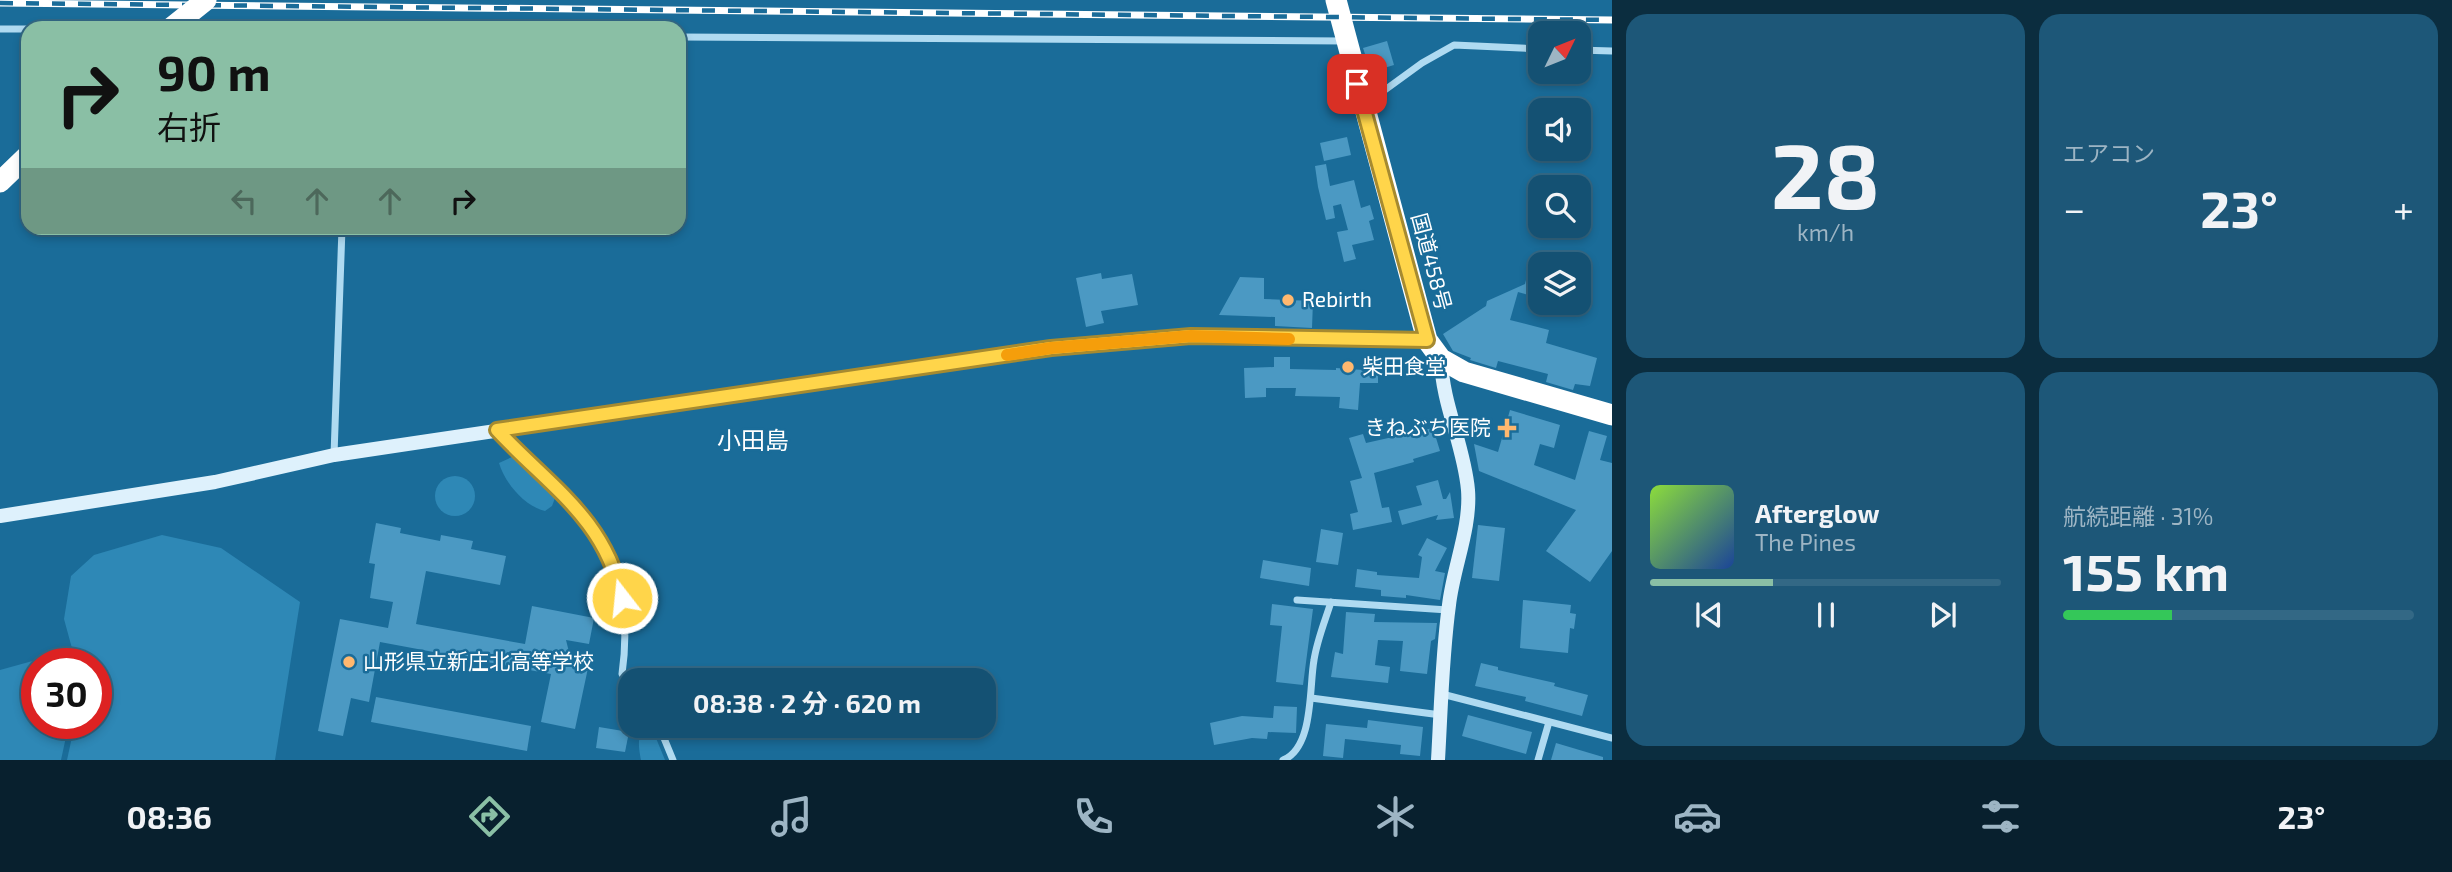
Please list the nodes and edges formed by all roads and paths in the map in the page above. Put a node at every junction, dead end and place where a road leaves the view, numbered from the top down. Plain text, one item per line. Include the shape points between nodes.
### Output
1 (206, 0) edge
2 (1336, 0) edge
3 (180, 21) edge
4 (0, 29) edge
5 (21, 29) edge
6 (686, 37) edge
7 (1346, 41) junction
8 (1528, 49) edge
9 (1591, 50) edge
10 (1612, 51) edge
11 (1363, 105) junction
12 (21, 162) edge
13 (0, 182) edge
14 (342, 235) edge
15 (1427, 340) junction
16 (1441, 359) junction
17 (1612, 415) edge
18 (497, 430) junction
19 (334, 456) junction
20 (0, 516) edge
21 (1297, 600) dead end
22 (1331, 602) junction
23 (1448, 610) junction
24 (623, 668) edge
25 (1442, 694) junction
26 (1311, 698) junction
27 (1441, 715) junction
28 (1549, 722) junction
29 (664, 738) edge
30 (1612, 738) edge
31 (673, 760) edge
32 (1283, 760) edge
33 (1438, 760) edge
34 (1538, 760) edge

1 - 3 highway, bridge
2 - 7 highway, 国道458号
4 - 5 street
6 - 7 street
7 - 11 highway, 国道458号
8 - 11 street via 1454,46
9 - 10 street
11 - 15 highway, 国道458号
12 - 13 highway
14 - 19 street
15 - 16 highway, 国道458号
15 - 18 street via 1191,336 1064,347
16 - 17 highway, 国道458号 via 1464,372
16 - 23 street via 1441,380 1468,492
18 - 19 street
18 - 24 street via 579,510 605,547 625,616
19 - 20 street via 215,482
21 - 22 street
22 - 23 street
22 - 26 street via 1314,660
23 - 25 street
25 - 27 street
25 - 28 street
26 - 27 street
26 - 32 street via 1306,728 1295,752
27 - 33 street
28 - 30 street
28 - 34 street
29 - 31 street

